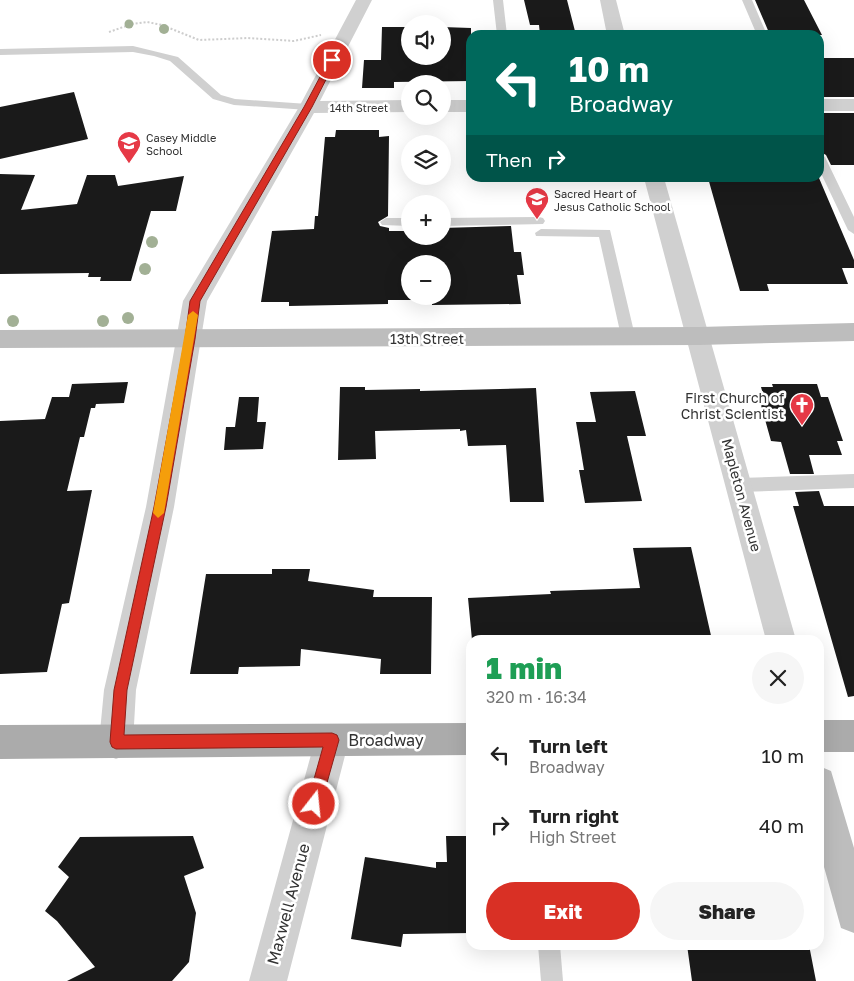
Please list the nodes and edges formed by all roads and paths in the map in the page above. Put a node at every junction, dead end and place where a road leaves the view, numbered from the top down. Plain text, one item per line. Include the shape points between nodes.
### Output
1 (364, 0) edge
2 (498, 0) edge
3 (608, 0) edge
4 (747, 0) edge
5 (348, 29) junction
6 (501, 30) edge
7 (615, 30) edge
8 (760, 30) edge
9 (101, 35) dead end
10 (0, 52) edge
11 (824, 105) edge
12 (854, 105) edge
13 (401, 106) edge
14 (451, 106) edge
15 (466, 106) edge
16 (308, 107) junction
17 (824, 167) edge
18 (655, 182) edge
19 (386, 222) dead end
20 (401, 222) edge
21 (451, 222) edge
22 (854, 230) edge
23 (854, 332) edge
24 (628, 336) junction
25 (699, 336) junction
26 (0, 339) edge
27 (190, 339) junction
28 (854, 481) edge
29 (739, 485) junction
30 (779, 635) edge
31 (824, 736) edge
32 (854, 736) edge
33 (466, 739) edge
34 (332, 740) junction
35 (0, 742) edge
36 (116, 742) junction
37 (824, 802) edge
38 (854, 915) edge
39 (549, 950) edge
40 (268, 981) edge
41 (552, 981) edge

1 - 5 street
2 - 6 lane
3 - 7 street
4 - 8 lane
5 - 9 path via 294,41 248,38 199,40 164,25 139,21
5 - 16 street
10 - 16 lane via 133,49 156,53 174,59 218,97 234,102
11 - 12 street
13 - 16 street, 14th Street
14 - 15 street
16 - 27 street via 195,301
17 - 22 lane
18 - 25 street, Mapleton Avenue
19 - 20 lane
21 - 24 lane via 605,233
23 - 25 street, 13th Street
24 - 25 street, 13th Street
24 - 27 street, 13th Street
25 - 29 street, Mapleton Avenue
26 - 27 street, 13th Street
27 - 36 street via 160,507 120,690
28 - 29 lane
29 - 30 street, Mapleton Avenue
31 - 32 main road
33 - 34 main road, Broadway
34 - 36 main road, Broadway
34 - 40 street, Maxwell Avenue
35 - 36 main road, Broadway
37 - 38 street
39 - 41 lane

